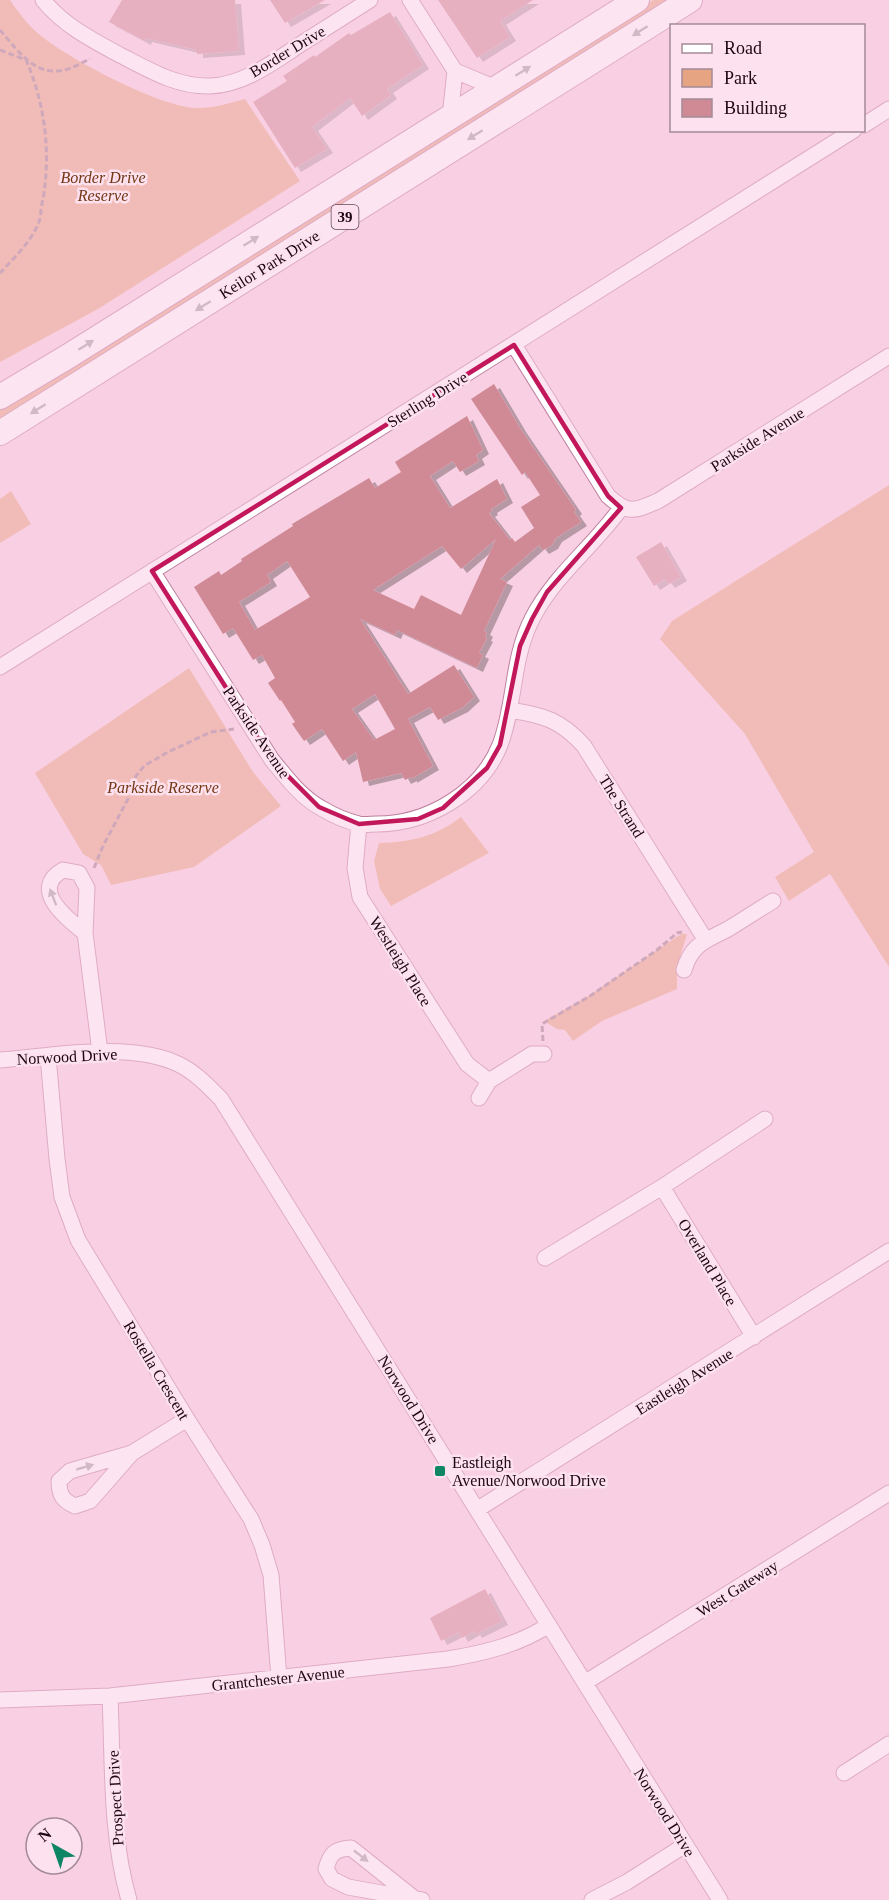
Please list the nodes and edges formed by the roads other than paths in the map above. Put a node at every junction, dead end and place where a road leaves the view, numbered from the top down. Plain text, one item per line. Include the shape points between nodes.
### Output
1 (43, 0) edge
2 (370, 0) edge
3 (411, 0) edge
4 (636, 0) edge
5 (690, 0) edge
6 (455, 71) junction
7 (496, 88) junction
8 (889, 109) edge
9 (450, 117) junction
10 (865, 124) edge
11 (851, 132) edge
12 (514, 345) junction
13 (889, 356) edge
14 (0, 396) edge
15 (0, 433) edge
16 (621, 508) junction
17 (152, 571) junction
18 (0, 667) edge
19 (509, 710) junction
20 (359, 824) junction
21 (773, 901) dead end
22 (85, 933) dead end
23 (705, 939) junction
24 (684, 970) dead end
25 (100, 1052) junction
26 (544, 1054) dead end
27 (48, 1056) junction
28 (0, 1060) edge
29 (489, 1081) junction
30 (479, 1098) dead end
31 (765, 1119) dead end
32 (662, 1187) junction
33 (889, 1251) edge
34 (544, 1258) dead end
35 (754, 1337) junction
36 (187, 1419) junction
37 (132, 1453) junction
38 (887, 1497) edge
39 (477, 1509) junction
40 (549, 1625) junction
41 (279, 1678) junction
42 (586, 1682) junction
43 (110, 1696) junction
44 (0, 1700) edge
45 (889, 1744) edge
46 (844, 1773) dead end
47 (685, 1845) junction
48 (129, 1900) edge
49 (418, 1900) edge
50 (592, 1900) edge
51 (720, 1900) edge

1 - 2 street, Border Drive via 80,34 159,76 211,86 262,69
3 - 6 street
7 -> 4 main road, Keilor Park Drive / 39
5 -> 15 main road, Keilor Park Drive / 39
6 - 7 street
6 - 9 street
7 - 9 main road, Keilor Park Drive / 39
8 - 10 street
14 -> 9 main road, Keilor Park Drive / 39
11 - 12 street, Sterling Drive
12 - 16 street via 608,496
12 - 17 street, Sterling Drive
13 - 16 street, Parkside Avenue via 658,501 633,511
16 - 19 street, Parkside Avenue via 604,532 547,592 532,619 520,646
17 - 18 street, Sterling Drive
17 - 20 street, Parkside Avenue via 272,760 319,807
19 - 20 street, Parkside Avenue via 500,745 487,768 468,789 418,819
19 - 23 street, The Strand via 545,717 569,730 584,746
20 - 29 street, Westleigh Place via 355,868 360,897 466,1064
21 - 23 street
22 - 25 street
23 - 24 street via 688,957
25 - 27 street, Norwood Drive
25 - 39 street, Norwood Drive via 142,1053 179,1064 221,1099
26 - 29 street via 532,1054
27 - 28 street, Norwood Drive
27 - 36 street, Rostella Crescent via 62,1197 78,1240
29 - 30 street
31 - 32 street
32 - 34 street
32 - 35 street, Overland Place
33 - 35 street, Eastleigh Avenue
35 - 39 street, Eastleigh Avenue
36 - 37 street
36 - 41 street, Rostella Crescent via 251,1520 262,1545 271,1575
37 -> 37 street via 90,1502 75,1506 65,1502 59,1492 59,1481 70,1472
38 - 42 street, West Gateway
39 - 40 street, Norwood Drive
40 - 41 street, Grantchester Avenue via 512,1644 480,1654
40 - 42 street, Norwood Drive
41 - 43 street, Grantchester Avenue
42 - 47 street, Norwood Drive
43 - 44 street, Grantchester Avenue
43 - 48 street, Prospect Drive via 115,1824
45 - 46 street
47 - 50 street
47 - 51 street, Norwood Drive
49 -> 49 street via 348,1887 332,1879 326,1869 329,1855 351,1848

